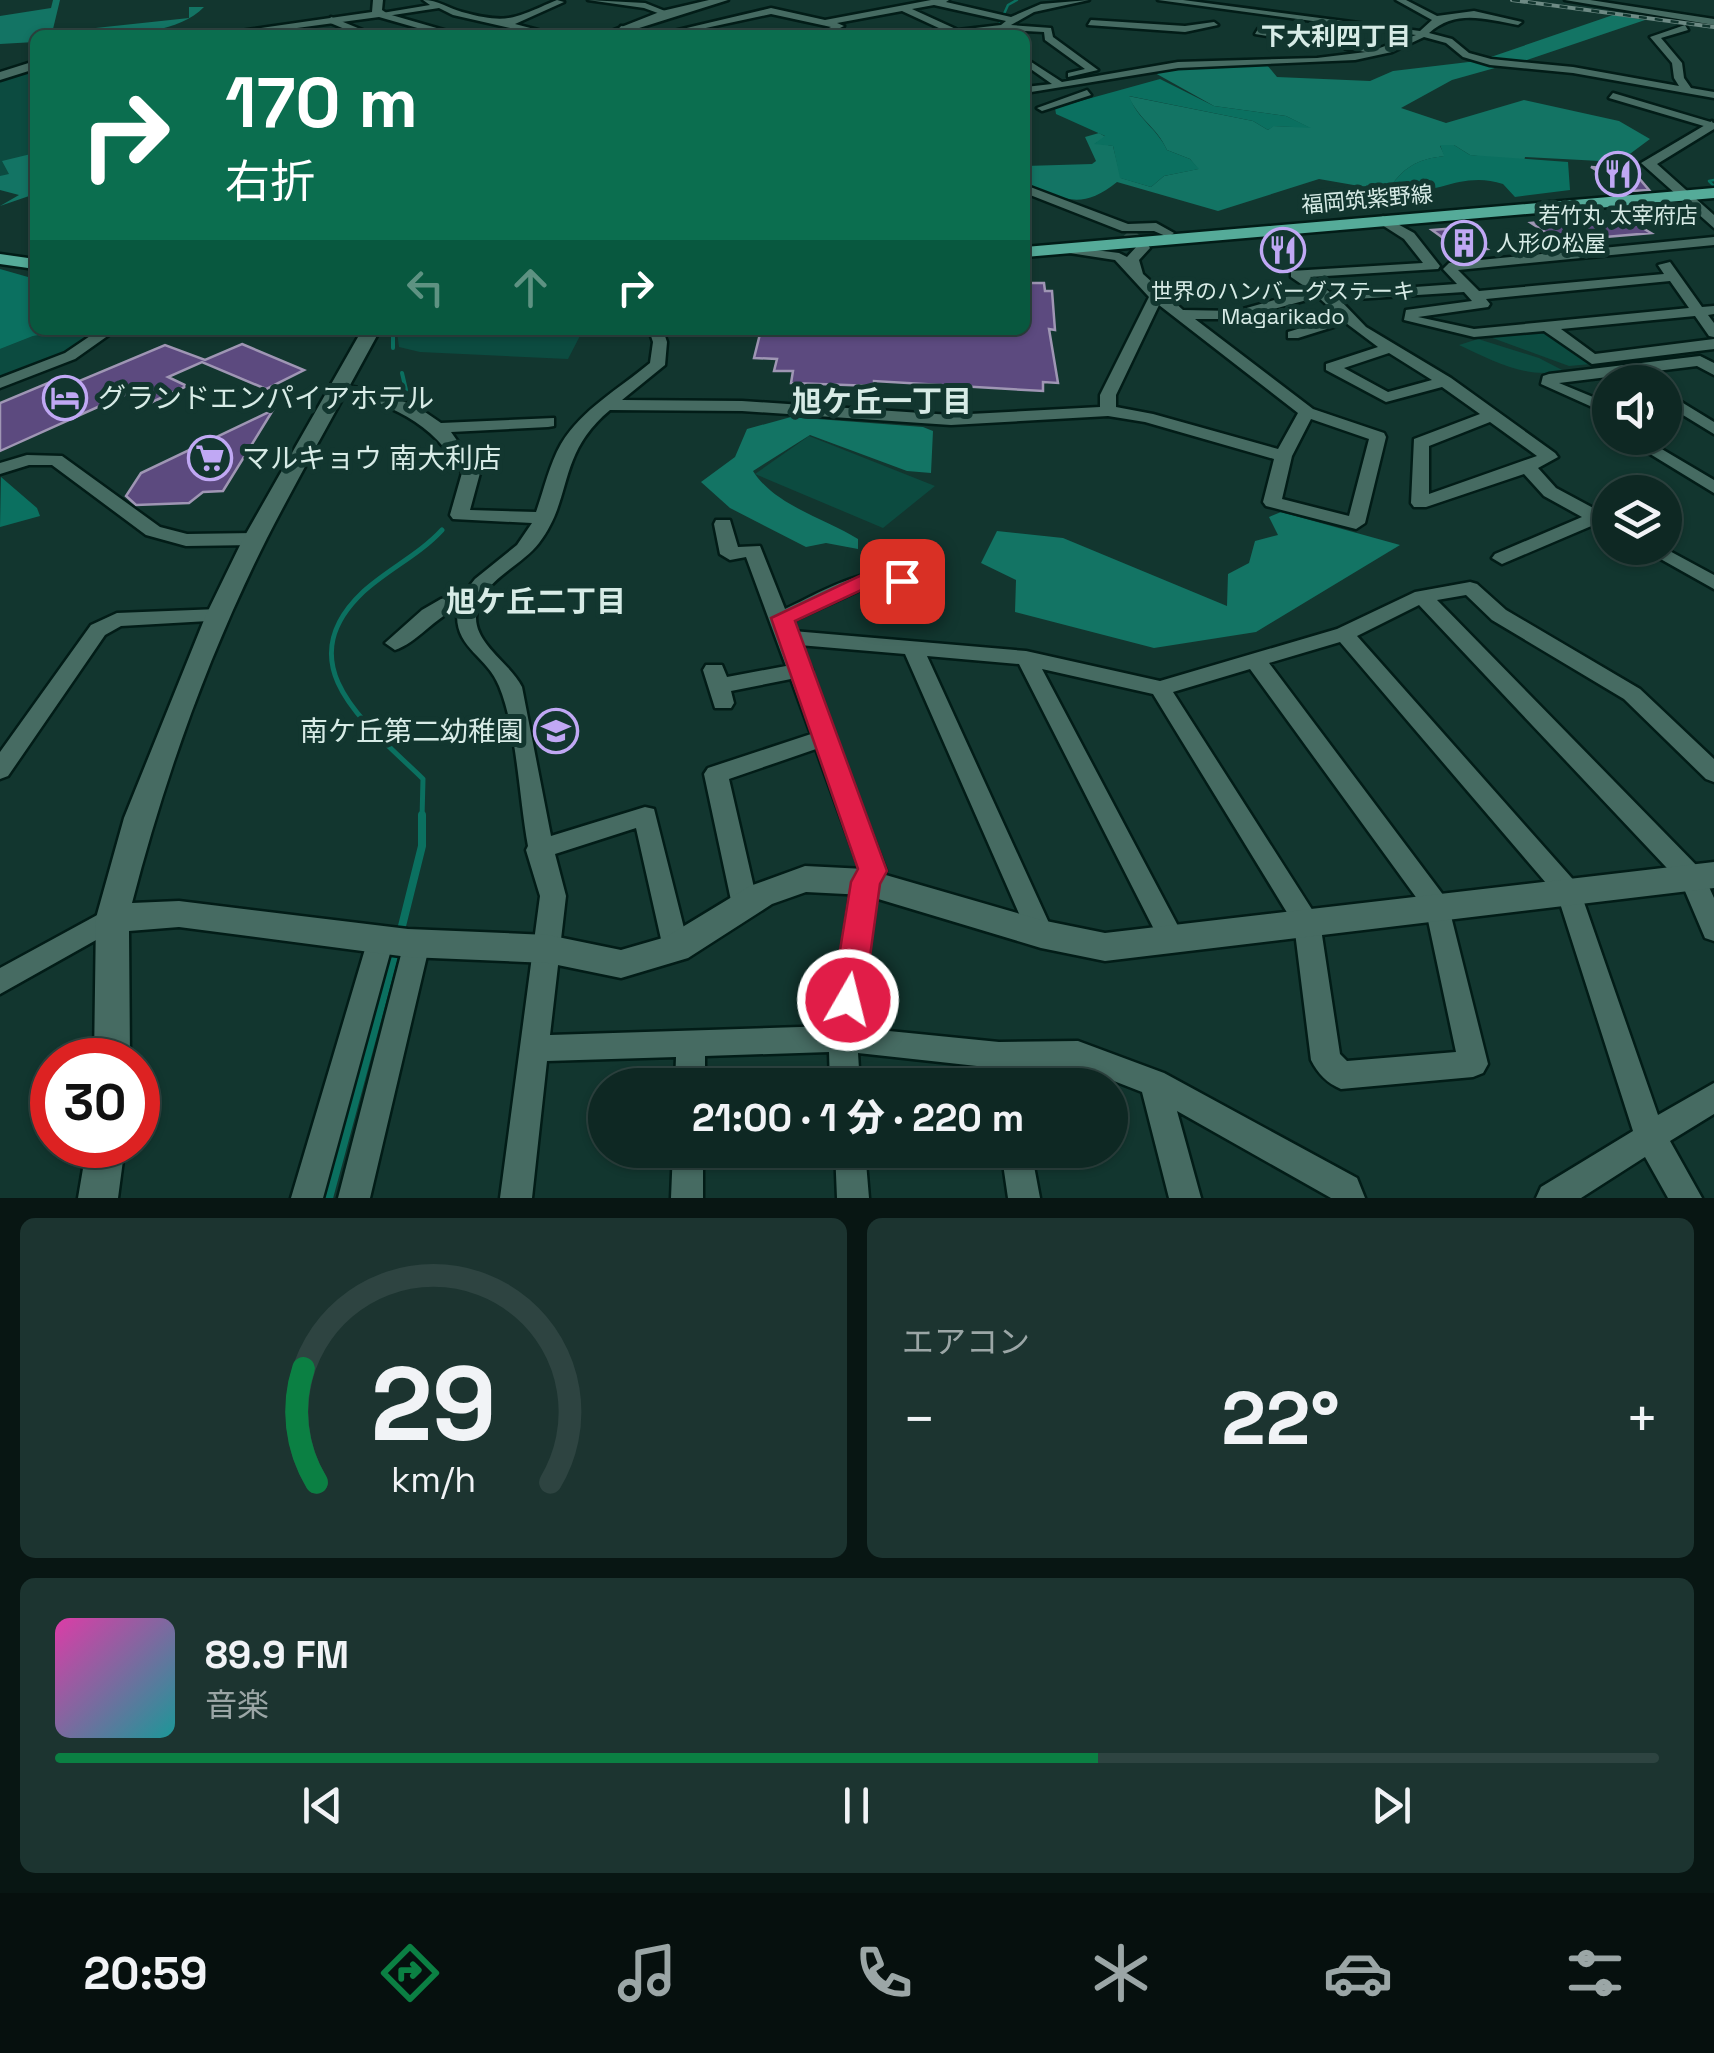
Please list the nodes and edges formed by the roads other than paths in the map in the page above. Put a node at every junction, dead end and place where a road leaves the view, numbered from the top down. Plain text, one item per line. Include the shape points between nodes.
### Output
1 (378, 0) edge
2 (539, 0) edge
3 (574, 0) edge
4 (592, 0) edge
5 (945, 0) edge
6 (1085, 0) edge
7 (1162, 0) edge
8 (1400, 0) edge
9 (1570, 0) edge
10 (720, 1) edge
11 (560, 2) junction
12 (933, 2) edge
13 (432, 3) edge
14 (648, 3) edge
15 (1190, 3) junction
16 (799, 4) dead end
17 (905, 4) edge
18 (771, 11) junction
19 (748, 12) junction
20 (666, 13) junction
21 (380, 14) junction
22 (1166, 15) junction
23 (1440, 18) junction
24 (331, 20) junction
25 (1200, 21) dead end
26 (828, 22) junction
27 (1352, 22) junction
28 (1518, 22) dead end
29 (1714, 22) edge
30 (508, 23) junction
31 (1092, 23) dead end
32 (1143, 24) junction
33 (1005, 26) edge
34 (1214, 26) dead end
35 (526, 28) junction
36 (621, 28) junction
37 (1686, 28) dead end
38 (256, 30) edge
39 (355, 30) edge
40 (437, 30) edge
41 (517, 30) edge
42 (534, 30) edge
43 (617, 30) edge
44 (630, 30) edge
45 (680, 30) edge
46 (830, 30) edge
47 (951, 30) edge
48 (972, 30) edge
49 (1498, 31) dead end
50 (1258, 32) dead end
51 (1297, 33) junction
52 (1428, 34) junction
53 (1380, 52) junction
54 (1332, 60) junction
55 (1030, 64) edge
56 (30, 67) edge
57 (1030, 73) edge
58 (1139, 73) junction
59 (1045, 74) junction
60 (0, 76) edge
61 (1062, 86) junction
62 (1030, 89) edge
63 (1688, 91) junction
64 (1714, 95) edge
65 (1614, 96) dead end
66 (1042, 108) dead end
67 (1713, 125) edge
68 (1714, 190) edge
69 (1676, 191) junction
70 (1030, 192) edge
71 (1384, 220) junction
72 (1714, 224) edge
73 (1168, 233) junction
74 (1124, 240) junction
75 (1714, 241) edge
76 (1030, 248) edge
77 (1143, 248) dead end
78 (1652, 248) junction
79 (1030, 249) edge
80 (0, 251) edge
81 (30, 255) edge
82 (0, 259) edge
83 (30, 265) edge
84 (1673, 277) junction
85 (1137, 278) junction
86 (1471, 292) junction
87 (1324, 294) junction
88 (1156, 296) junction
89 (1696, 309) junction
90 (1714, 310) edge
91 (1182, 314) junction
92 (1347, 318) junction
93 (1546, 324) junction
94 (1714, 333) edge
95 (102, 335) edge
96 (368, 335) edge
97 (658, 335) edge
98 (1293, 336) dead end
99 (1714, 344) edge
100 (1390, 348) junction
101 (1665, 365) edge
102 (1714, 370) edge
103 (1592, 374) edge
104 (1444, 381) junction
105 (0, 384) edge
106 (338, 386) junction
107 (1592, 402) edge
108 (607, 405) junction
109 (1682, 409) edge
110 (1108, 411) junction
111 (1307, 412) junction
112 (1493, 415) junction
113 (548, 422) dead end
114 (437, 428) junction
115 (1714, 429) edge
116 (1661, 455) edge
117 (1283, 456) junction
118 (1527, 467) junction
119 (0, 469) edge
120 (1712, 485) edge
121 (1592, 515) edge
122 (541, 518) junction
123 (722, 524) dead end
124 (1592, 525) edge
125 (255, 540) junction
126 (1502, 558) dead end
127 (1682, 565) edge
128 (902, 581) dead end
129 (1714, 582) edge
130 (1422, 596) junction
131 (471, 598) junction
132 (219, 615) junction
133 (786, 628) junction
134 (1344, 634) junction
135 (394, 644) dead end
136 (912, 648) junction
137 (1026, 658) junction
138 (1255, 660) junction
139 (801, 670) junction
140 (718, 686) dead end
141 (1160, 688) junction
142 (826, 738) junction
143 (0, 770) edge
144 (1714, 774) edge
145 (538, 850) junction
146 (1703, 877) edge
147 (866, 882) junction
148 (1569, 892) junction
149 (745, 905) junction
150 (1438, 908) junction
151 (112, 918) junction
152 (1307, 922) junction
153 (1714, 930) edge
154 (1041, 934) junction
155 (382, 940) junction
156 (1174, 941) junction
157 (417, 944) junction
158 (676, 948) junction
159 (548, 950) junction
160 (0, 982) edge
161 (112, 1038) edge
162 (842, 1039) junction
163 (691, 1045) junction
164 (535, 1048) junction
165 (999, 1055) junction
166 (690, 1068) edge
167 (845, 1068) edge
168 (1001, 1068) edge
169 (1154, 1083) junction
170 (1714, 1097) edge
171 (1649, 1134) junction
172 (103, 1168) edge
173 (688, 1168) edge
174 (851, 1168) edge
175 (1019, 1168) edge
176 (98, 1198) edge
177 (308, 1198) edge
178 (354, 1198) edge
179 (516, 1198) edge
180 (687, 1198) edge
181 (853, 1198) edge
182 (1024, 1198) edge
183 (1185, 1198) edge
184 (1349, 1198) edge
185 (1552, 1198) edge
186 (1686, 1198) edge

1 - 21 street
2 - 11 street
3 - 11 street
4 - 14 street
5 - 12 street
6 - 33 street via 1031,9
7 - 15 street
8 - 23 street
9 - 29 street
10 - 19 street
10 - 20 street
11 - 30 street
12 - 17 street
12 - 33 street
13 - 21 street
13 - 30 street
14 - 20 street
15 - 22 street
15 - 27 street
16 - 18 street
17 - 26 street
17 - 47 street
18 - 19 street
18 - 26 street
19 - 45 street
20 - 36 street
21 - 24 street
21 - 40 street
22 - 25 street
22 - 32 street
23 - 28 street via 1474,14
23 - 49 street
23 - 52 street
24 - 38 street
24 - 39 street
26 - 46 street via 840,26
27 - 51 street via 1334,35
27 - 52 street
30 - 35 street
31 - 32 street
32 - 34 street
33 - 48 street
33 - 59 street via 1048,30 1048,38 1093,70
35 - 41 street
35 - 42 street
36 - 43 street
36 - 44 street
37 - 63 street via 1655,37 1678,63 1678,78
50 - 51 street
51 - 53 street
51 - 54 street via 1293,48
52 - 53 street
52 - 63 street via 1490,62
53 - 54 street
54 - 58 street via 1192,64
55 - 59 street
56 - 60 street
57 - 59 street
58 - 61 street
58 - 66 street via 1145,77
59 - 61 street
61 - 62 street
63 - 64 street
65 - 67 street
67 - 69 street via 1648,163
68 - 69 main road, 福岡筑紫野線
69 - 71 main road, 福岡筑紫野線
69 - 72 street
69 - 73 main road, 福岡筑紫野線
70 - 74 street
71 - 74 main road, 福岡筑紫野線
71 - 87 street via 1409,236 1433,266 1296,274
73 - 74 street via 1156,226
73 - 76 main road, 福岡筑紫野線
74 - 79 main road, 福岡筑紫野線
74 - 85 street
75 - 78 street
77 - 85 street via 1132,259
78 - 84 street
78 - 86 street via 1450,269
80 - 81 main road
82 - 83 main road
84 - 86 street
84 - 89 street
85 - 88 street
86 - 87 street
86 - 93 street via 1483,304 1412,313 1412,320 1474,333
87 - 91 street via 1237,316
87 - 92 street
88 - 91 street
88 - 110 street via 1108,395
89 - 90 street
89 - 93 street
89 - 94 street
91 - 111 street
92 - 98 street
92 - 100 street
93 - 99 street via 1592,359
95 - 105 street via 70,356
96 - 106 street
97 - 108 street via 657,365
100 - 104 street
100 - 104 street via 1332,366 1386,397
101 - 102 street via 1700,361
103 - 107 street via 1550,384
104 - 112 street
106 - 114 street via 405,404
106 - 125 street
108 - 110 street via 952,420
108 - 122 street via 569,444
109 - 115 street
110 - 117 street
111 - 117 street
111 - 117 street via 1378,437 1356,523 1272,502
112 - 118 street via 1549,458
112 - 118 street via 1420,443 1420,503
113 - 114 street
114 - 122 street via 472,473 459,515
116 - 120 street
118 - 121 street via 1550,492
119 - 125 street via 56,460 153,531 186,540
122 - 131 street via 532,539
123 - 133 street via 730,554 753,550
124 - 126 street
125 - 132 street
127 - 129 street
128 - 133 street via 870,578
130 - 134 street
130 - 144 street via 1470,588 1499,616 1632,694
130 - 146 street
131 - 135 street via 426,615
131 - 145 street via 466,622 476,646 510,683
132 - 143 street via 107,624
132 - 151 street via 139,818
133 - 136 street
133 - 139 street
134 - 138 street
134 - 148 street
136 - 137 street
136 - 154 street
137 - 141 street
137 - 156 street
138 - 141 street
138 - 150 street
139 - 140 street
139 - 142 street
141 - 152 street
142 - 147 street via 873,871
142 - 149 street via 716,774
145 - 158 street via 645,816
145 - 159 street via 553,896
146 - 148 street
146 - 153 street
147 - 149 street via 805,879
147 - 154 street
147 - 162 street
148 - 150 street
148 - 171 street
149 - 158 street
150 - 152 street
150 - 152 street via 1473,1064 1341,1075 1326,1060
151 - 155 street via 178,914
151 - 160 street
151 - 161 street
152 - 156 street
154 - 156 street via 1105,947
155 - 157 street
155 - 177 street
157 - 159 street
157 - 178 street
158 - 159 street via 621,964
159 - 164 street
162 - 163 street
162 - 165 street
162 - 167 street
163 - 164 street
163 - 166 street
164 - 179 street
165 - 168 street
165 - 169 street via 1078,1054
169 - 183 street
169 - 184 street via 1346,1189
170 - 171 street
171 - 185 street
171 - 186 street
172 - 176 street
173 - 180 street
174 - 181 street
175 - 182 street

